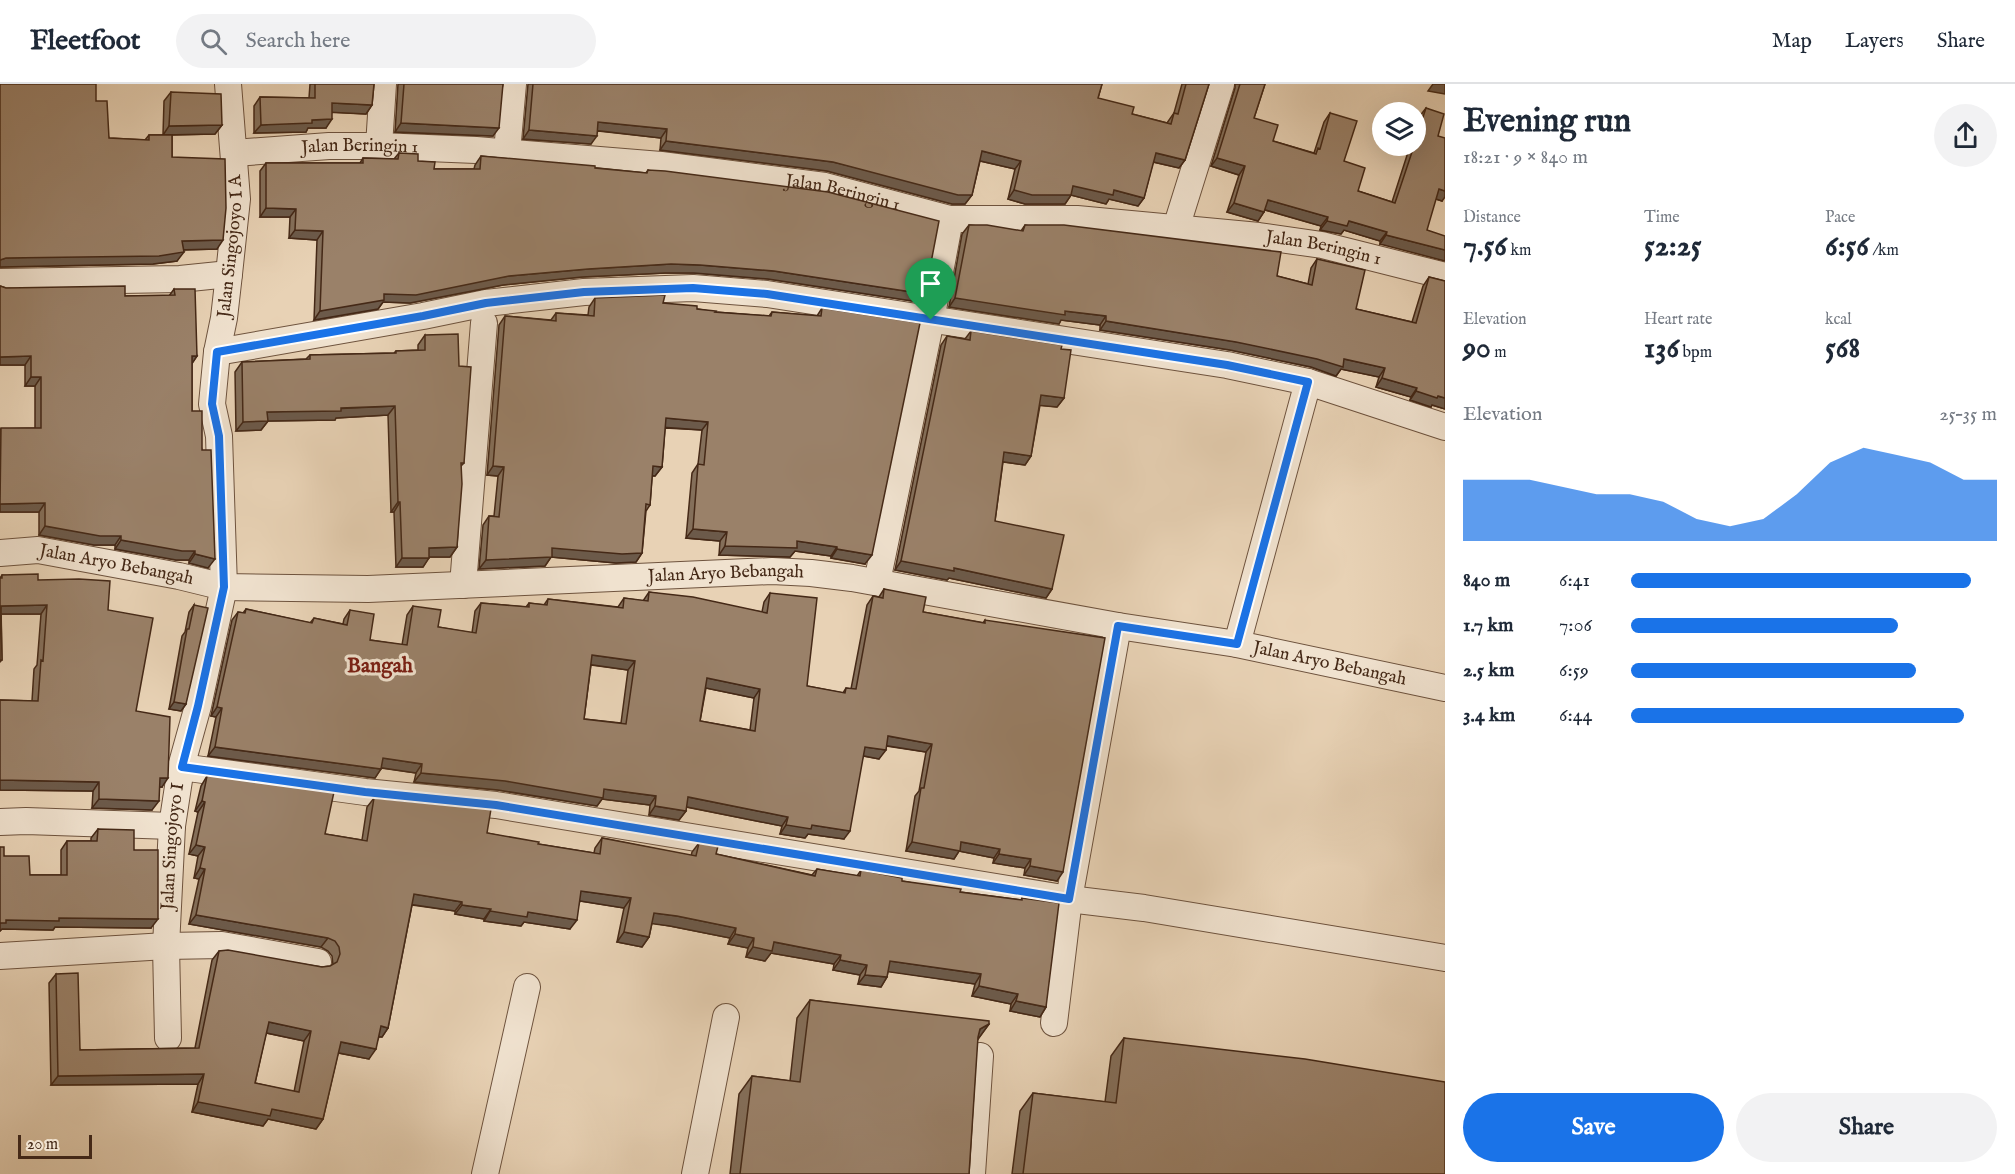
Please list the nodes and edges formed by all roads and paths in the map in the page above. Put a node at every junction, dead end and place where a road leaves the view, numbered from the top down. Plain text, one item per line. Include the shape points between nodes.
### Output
1 (228, 84) edge
2 (383, 84) edge
3 (513, 84) edge
4 (1221, 84) edge
5 (379, 146) junction
6 (507, 152) junction
7 (234, 153) junction
8 (950, 219) junction
9 (1176, 228) junction
10 (229, 274) junction
11 (1445, 276) edge
12 (0, 282) edge
13 (931, 320) junction
14 (484, 323) dead end
15 (217, 352) junction
16 (1308, 382) junction
17 (1445, 428) edge
18 (0, 553) edge
19 (877, 582) junction
20 (464, 585) junction
21 (224, 587) junction
22 (1118, 626) junction
23 (1237, 644) junction
24 (1445, 688) edge
25 (182, 767) junction
26 (0, 822) edge
27 (172, 826) junction
28 (1069, 899) junction
29 (166, 946) junction
30 (0, 956) edge
31 (1445, 958) edge
32 (318, 962) dead end
33 (527, 987) dead end
34 (726, 1017) dead end
35 (1054, 1023) dead end
36 (168, 1038) dead end
37 (980, 1056) edge
38 (485, 1174) edge
39 (695, 1174) edge
40 (972, 1174) edge

1 - 7 street, Jalan Singojoyo I A
2 - 5 street
3 - 6 street
4 - 9 street
5 - 6 street, Jalan Beringin 1
5 - 7 street, Jalan Beringin 1
6 - 8 street, Jalan Beringin 1 via 661,165 825,186
7 - 10 street, Jalan Singojoyo I A via 237,199
8 - 9 street, Jalan Beringin 1 via 1077,219
8 - 13 street
9 - 11 street, Jalan Beringin 1 via 1322,245
10 - 12 street via 180,279
10 - 15 street, Jalan Singojoyo I A
13 - 15 street via 729,290 584,292 486,303
13 - 16 street via 1227,365
13 - 19 street
14 - 20 street
15 - 21 street, Jalan Singojoyo I A via 212,404 219,436
16 - 17 street
16 - 23 street
18 - 21 street, Jalan Aryo Bebangah via 38,550
19 - 20 street, Jalan Aryo Bebangah via 772,571
19 - 22 street, Jalan Aryo Bebangah
20 - 21 street, Jalan Aryo Bebangah via 324,590
21 - 25 street, Jalan Singojoyo I
22 - 23 street, Jalan Aryo Bebangah
22 - 28 street
23 - 24 street, Jalan Aryo Bebangah
25 - 27 street, Jalan Singojoyo I
25 - 28 street via 496,805
26 - 27 street
27 - 29 street, Jalan Singojoyo I
28 - 31 street
28 - 35 street
29 - 30 street
29 - 32 street via 222,945
29 - 36 street, Jalan Singojoyo I
33 - 38 street
34 - 39 street
37 - 40 street

